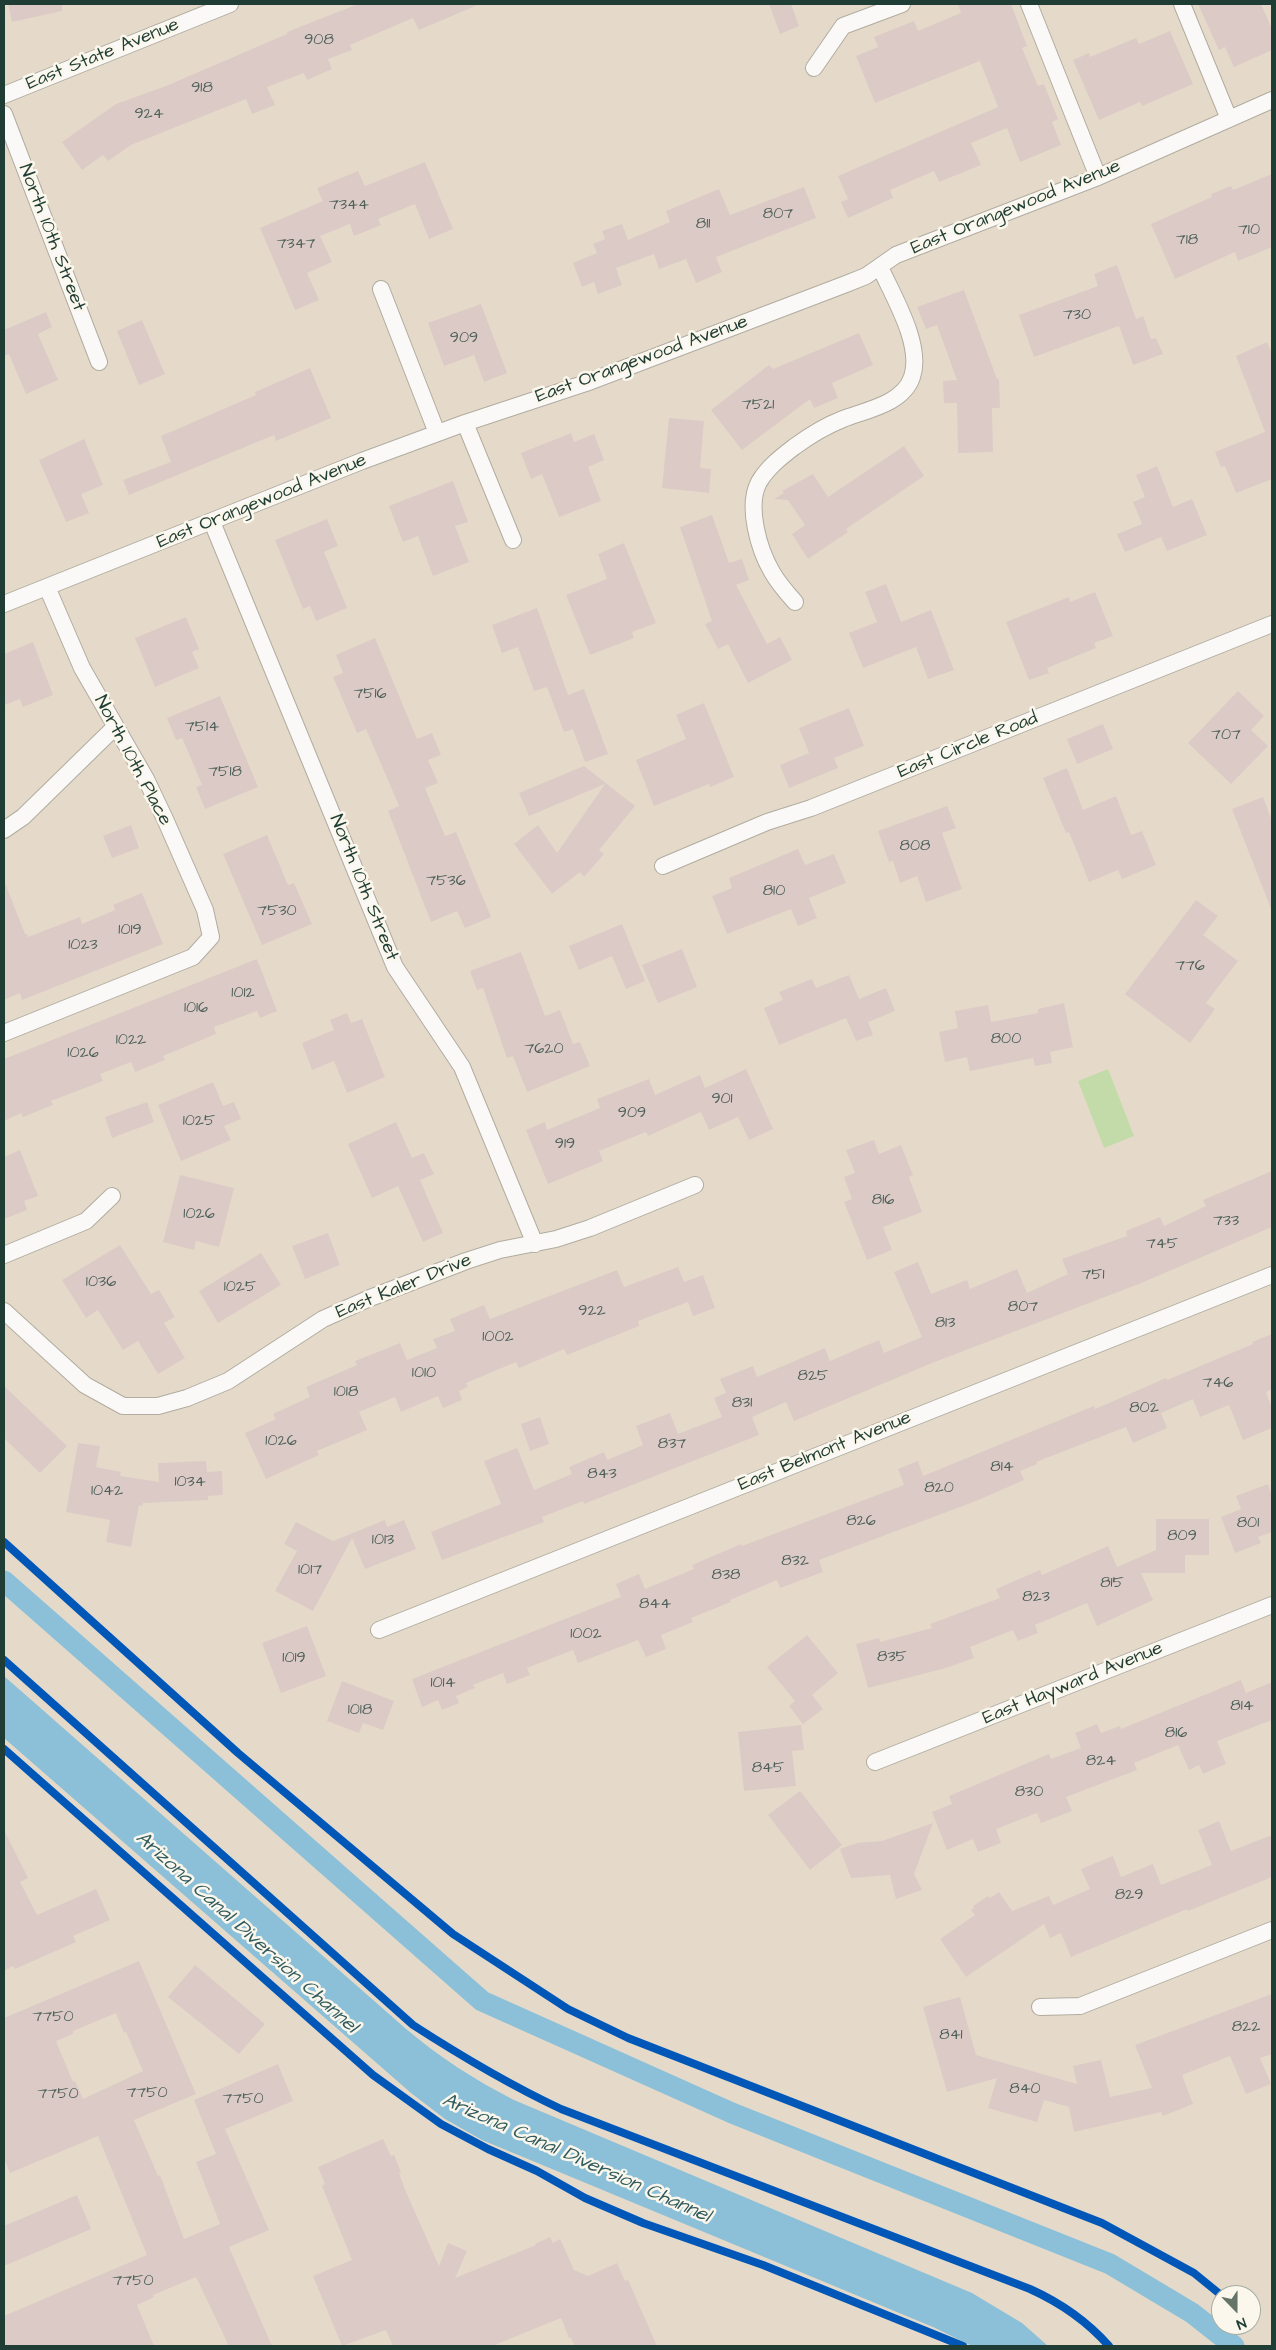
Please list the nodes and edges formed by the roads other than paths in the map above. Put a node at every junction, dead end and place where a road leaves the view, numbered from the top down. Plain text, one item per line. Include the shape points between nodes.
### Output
1 (230, 4) edge
2 (902, 4) edge
3 (1029, 4) edge
4 (1182, 4) edge
5 (814, 68) dead end
6 (4, 95) edge
7 (1272, 100) edge
8 (4, 114) edge
9 (1228, 119) junction
10 (1098, 177) junction
11 (880, 267) junction
12 (381, 289) dead end
13 (99, 362) dead end
14 (465, 422) junction
15 (437, 433) junction
16 (212, 522) junction
17 (513, 540) dead end
18 (47, 587) junction
19 (795, 602) dead end
20 (4, 604) edge
21 (1272, 624) edge
22 (114, 728) junction
23 (4, 830) edge
24 (663, 866) dead end
25 (4, 1033) edge
26 (695, 1185) dead end
27 (112, 1196) dead end
28 (534, 1244) junction
29 (4, 1255) edge
30 (1272, 1274) edge
31 (4, 1312) edge
32 (1272, 1605) edge
33 (379, 1630) dead end
34 (875, 1762) dead end
35 (1272, 1930) edge
36 (1040, 2007) dead end

1 - 6 street, East State Avenue
2 - 5 street via 843,26
3 - 10 street
4 - 9 street
7 - 9 street, East Orangewood Avenue
8 - 13 street, North 10th Street
9 - 10 street, East Orangewood Avenue
10 - 11 street, East Orangewood Avenue via 896,255
11 - 14 street, East Orangewood Avenue via 846,284 586,384
11 - 19 street via 911,337 915,364 912,379 889,402 813,433 776,460 759,483 754,502 754,524 760,545 772,572
12 - 15 street
14 - 15 street, East Orangewood Avenue
14 - 17 street
15 - 16 street, East Orangewood Avenue
16 - 18 street, East Orangewood Avenue
16 - 28 street, North 10th Street via 395,967 462,1067
18 - 20 street, East Orangewood Avenue
18 - 22 street, North 10th Place via 82,668
21 - 24 street, East Circle Road
22 - 23 street via 22,817
22 - 25 street, North 10th Place via 146,779 165,819 205,910 211,937 193,957
26 - 28 street, East Kaler Drive via 590,1228
27 - 29 street via 86,1220
28 - 31 street, East Kaler Drive via 466,1261 370,1298 323,1319 228,1381 158,1406 123,1406 85,1385
30 - 33 street, East Belmont Avenue
32 - 34 street, East Hayward Avenue
35 - 36 street via 1080,2006

